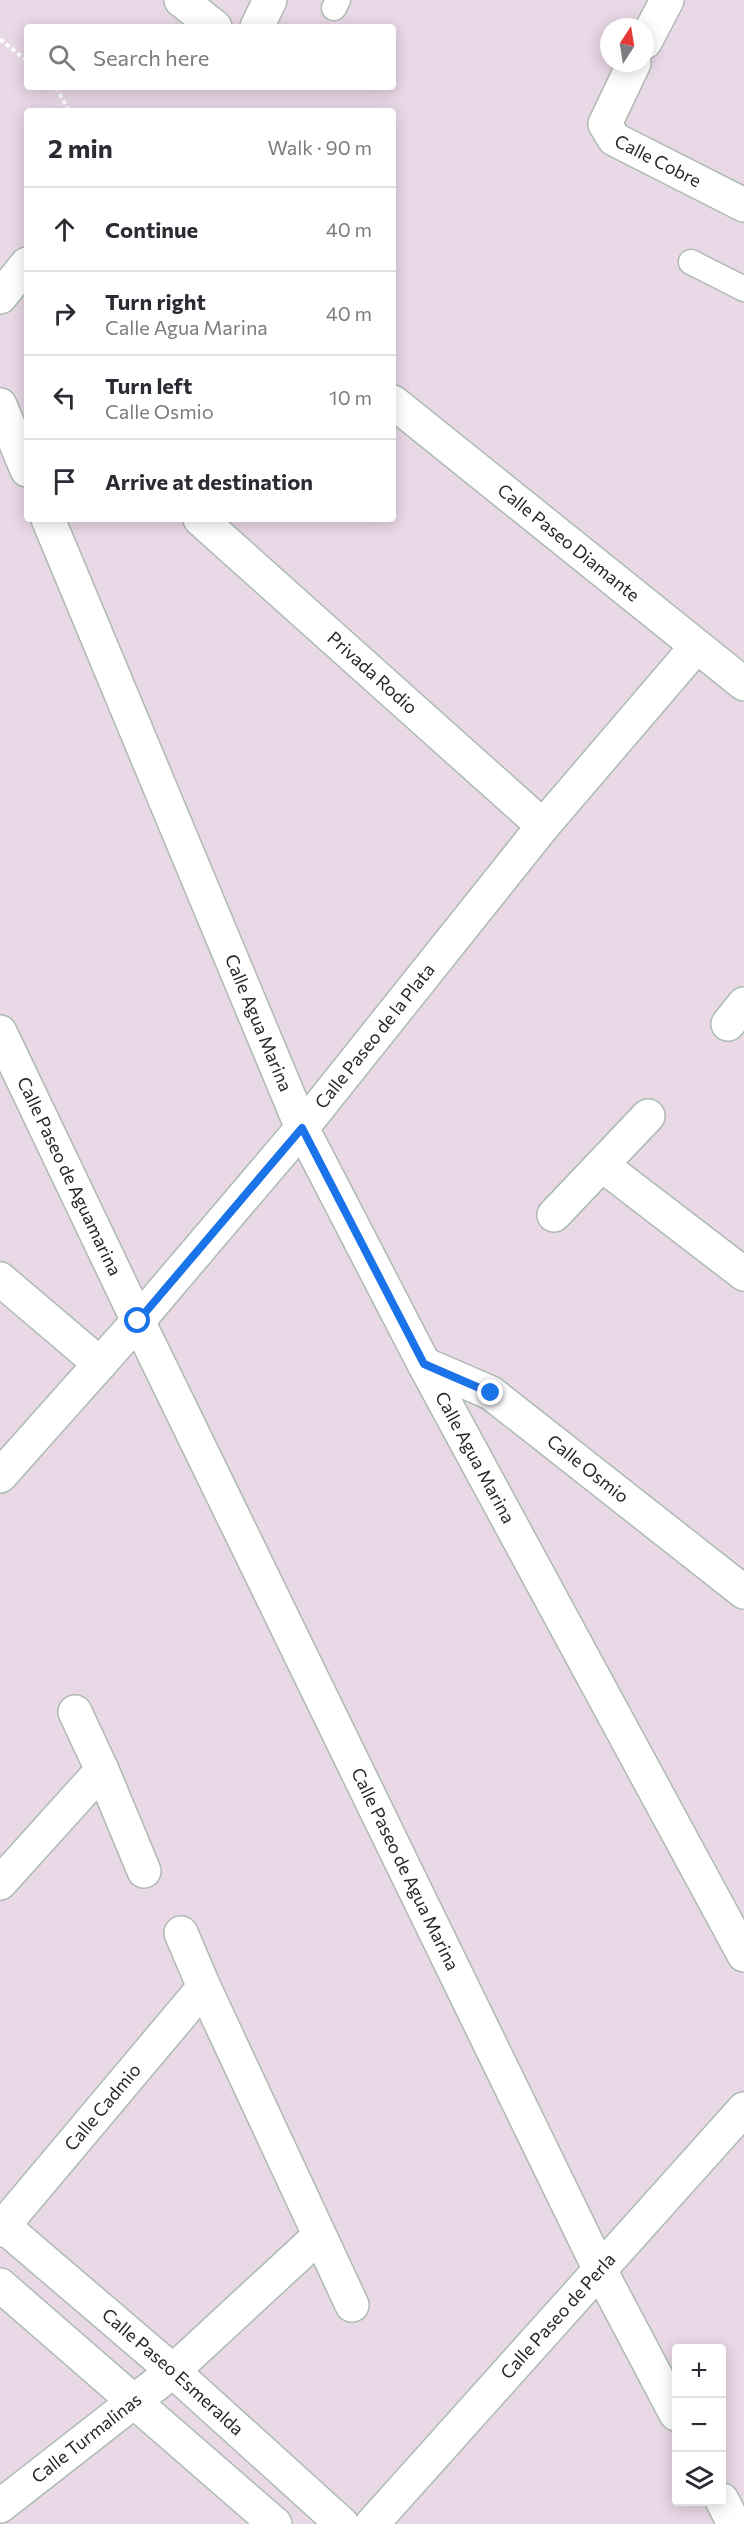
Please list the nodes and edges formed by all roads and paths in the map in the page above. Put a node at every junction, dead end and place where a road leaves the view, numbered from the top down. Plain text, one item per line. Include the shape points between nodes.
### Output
1 (181, 0) edge
2 (270, 0) edge
3 (667, 0) edge
4 (211, 24) edge
5 (258, 24) edge
6 (654, 25) edge
7 (0, 39) edge
8 (24, 59) edge
9 (630, 72) edge
10 (58, 90) edge
11 (67, 108) edge
12 (744, 205) edge
13 (691, 262) dead end
14 (24, 268) edge
15 (744, 289) edge
16 (0, 297) edge
17 (396, 404) edge
18 (0, 405) edge
19 (24, 463) edge
20 (49, 522) edge
21 (203, 522) edge
22 (696, 647) junction
23 (744, 684) edge
24 (543, 826) junction
25 (0, 1032) edge
26 (648, 1116) dead end
27 (302, 1128) junction
28 (602, 1165) junction
29 (554, 1215) dead end
30 (744, 1274) edge
31 (0, 1279) edge
32 (138, 1321) junction
33 (100, 1364) junction
34 (424, 1364) junction
35 (0, 1476) edge
36 (744, 1592) edge
37 (75, 1712) dead end
38 (102, 1770) junction
39 (144, 1871) dead end
40 (0, 1882) edge
41 (181, 1933) dead end
42 (744, 1954) edge
43 (204, 1987) junction
44 (744, 2109) edge
45 (1, 2226) edge
46 (319, 2236) junction
47 (600, 2270) junction
48 (0, 2285) edge
49 (352, 2305) dead end
50 (173, 2371) junction
51 (135, 2401) junction
52 (672, 2406) edge
53 (0, 2506) edge
54 (725, 2506) edge
55 (275, 2524) edge
56 (342, 2524) edge
57 (372, 2524) edge
58 (734, 2524) edge

1 - 4 street
2 - 5 street
3 - 6 street
7 - 8 path
9 - 12 street, Calle Cobre via 605,124 614,139
10 - 11 path
13 - 15 lane
14 - 16 street
17 - 22 street, Calle Paseo Diamante
18 - 19 street
20 - 27 street, Calle Agua Marina
21 - 24 street, Privada Rodio
22 - 23 street, Calle Paseo Diamante
22 - 24 street, Calle Paseo de la Plata
24 - 27 street, Calle Paseo de la Plata
25 - 32 street, Calle Paseo de Aguamarina
26 - 28 street
27 - 32 street, Calle Paseo de la Plata
27 - 34 street, Calle Agua Marina
28 - 29 street
28 - 30 street
31 - 33 street
32 - 33 street, Calle Paseo de la Plata
32 - 47 street, Calle Paseo de Agua Marina
33 - 35 street, Calle Paseo de la Plata
34 - 36 street, Calle Osmio via 491,1393
34 - 42 street, Calle Agua Marina
37 - 38 street
38 - 39 street
38 - 40 street
41 - 43 street
43 - 45 street, Calle Cadmio
43 - 46 street
44 - 47 street, Calle Paseo de Perla
45 - 50 street, Calle Paseo Esmeralda
46 - 49 street
46 - 50 street
47 - 52 street, Calle Paseo de Agua Marina
47 - 57 street, Calle Paseo de Perla
48 - 51 street
50 - 51 street, Calle Turmalinas
50 - 56 street, Calle Paseo Esmeralda
51 - 53 street, Calle Turmalinas
51 - 55 street
54 - 58 street

